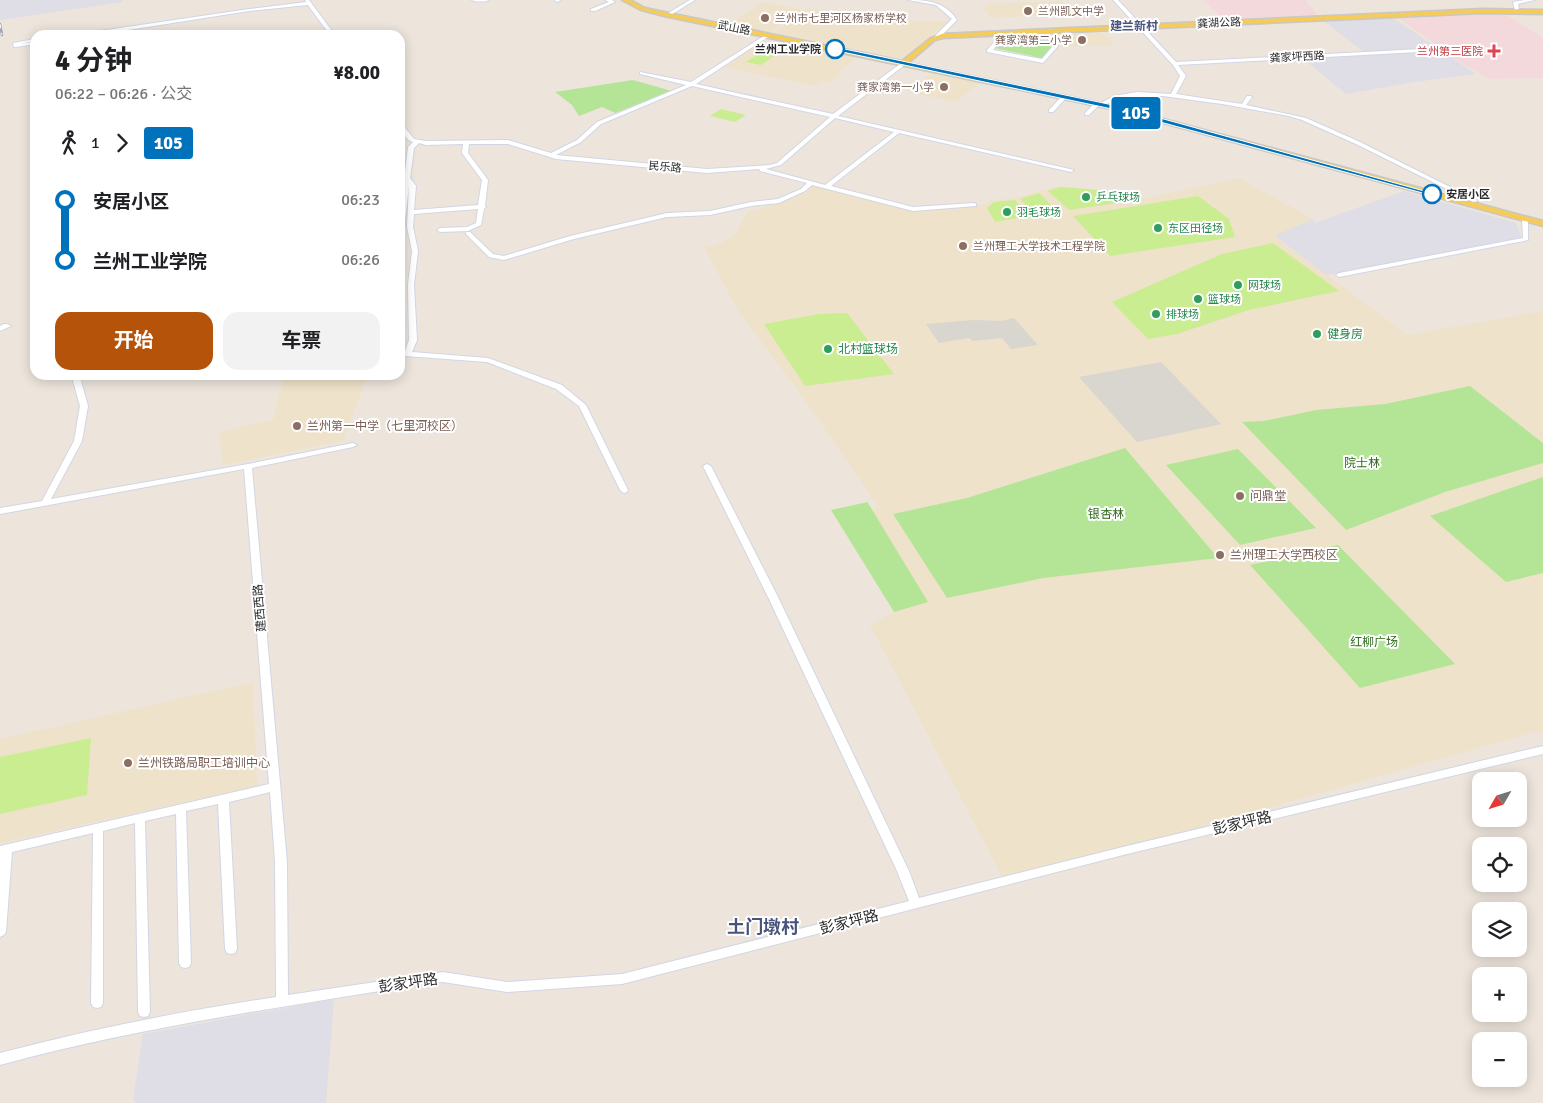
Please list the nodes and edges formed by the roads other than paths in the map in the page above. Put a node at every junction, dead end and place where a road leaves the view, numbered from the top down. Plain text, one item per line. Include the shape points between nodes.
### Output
1 (474, 0) edge
2 (487, 0) edge
3 (607, 0) edge
4 (624, 0) edge
5 (693, 0) edge
6 (910, 0) edge
7 (1115, 0) edge
8 (1534, 0) edge
9 (308, 2) edge
10 (593, 10) dead end
11 (1517, 10) junction
12 (1543, 12) edge
13 (667, 15) junction
14 (1140, 27) junction
15 (125, 28) junction
16 (109, 30) edge
17 (114, 30) edge
18 (329, 30) edge
19 (769, 35) junction
20 (999, 36) junction
21 (937, 37) junction
22 (1053, 42) junction
23 (30, 43) edge
24 (16, 45) dead end
25 (994, 45) junction
26 (1419, 50) dead end
27 (904, 63) junction
28 (1175, 64) junction
29 (642, 73) dead end
30 (690, 85) junction
31 (1173, 94) junction
32 (1065, 96) junction
33 (1249, 97) dead end
34 (1102, 103) junction
35 (1243, 106) junction
36 (1051, 110) dead end
37 (1087, 114) dead end
38 (833, 117) junction
39 (1304, 119) joint
40 (405, 130) edge
41 (897, 132) junction
42 (416, 142) junction
43 (466, 143) junction
44 (551, 156) junction
45 (754, 168) junction
46 (1071, 170) dead end
47 (407, 178) junction
48 (811, 183) junction
49 (826, 187) junction
50 (405, 195) edge
51 (1475, 201) junction
52 (974, 206) dead end
53 (483, 207) junction
54 (412, 212) junction
55 (1525, 219) junction
56 (1543, 219) edge
57 (1543, 224) edge
58 (440, 230) dead end
59 (468, 233) dead end
60 (1339, 275) dead end
61 (77, 380) edge
62 (353, 445) dead end
63 (248, 466) junction
64 (707, 466) dead end
65 (624, 490) dead end
66 (45, 503) junction
67 (0, 511) edge
68 (1543, 750) edge
69 (274, 786) junction
70 (223, 798) junction
71 (181, 808) junction
72 (140, 818) junction
73 (98, 828) junction
74 (3, 849) edge
75 (916, 905) junction
76 (0, 932) edge
77 (231, 950) dead end
78 (186, 963) dead end
79 (282, 1002) junction
80 (97, 1003) dead end
81 (144, 1012) dead end
82 (0, 1059) edge

1 - 2 street
3 - 10 street via 613,2
4 - 13 main road, 武山路
5 - 13 street
6 - 21 street via 937,4 954,18
7 - 14 street
8 - 11 street via 1515,3
9 - 15 street
9 - 18 street
11 - 12 main road, 龚湖公路
11 - 14 main road, 龚湖公路
13 - 19 main road, 武山路
14 - 20 main road, 龚湖公路
14 - 28 street
15 - 16 street
15 - 17 street
19 - 27 main road, 武山路
19 - 30 street
20 - 21 main road, 龚湖公路
20 - 22 street via 1047,35
20 - 25 street
21 - 27 main road
22 - 25 street
22 - 25 street via 1056,46 1043,60 989,51
23 - 24 street
26 - 28 street, 龚家坪西路
27 - 32 main road
27 - 34 main road
27 - 38 street, 民乐路
28 - 31 street via 1183,76
29 - 30 street
30 - 38 street
30 - 44 street via 609,118 579,141
31 - 34 street via 1157,93
31 - 35 street
32 - 34 main road
32 - 36 street
33 - 35 street
34 - 37 street
34 - 51 main road
34 - 55 main road
35 - 39 street
38 - 41 street
38 - 45 street, 民乐路 via 779,164
39 - 51 street
40 - 42 street
41 - 46 street
41 - 49 street
42 - 43 street, 民乐路
42 - 47 street via 411,147
43 - 44 street, 民乐路 via 508,142
43 - 53 street via 465,153 485,180
44 - 45 street, 民乐路 via 707,171
45 - 48 street
47 - 50 street
47 - 54 street via 413,186
48 - 49 street
48 - 59 street via 779,201 667,215 572,237 504,258 491,256
49 - 52 street via 913,209
51 - 56 main road
53 - 54 street
53 - 58 street via 479,224 475,227
54 - 65 street via 410,227 415,251 411,285 413,340 408,354 488,360 559,387 582,405
55 - 57 main road
55 - 60 street via 1526,239
61 - 66 street via 84,406 78,440
62 - 63 street
63 - 66 street
63 - 69 street, 建西西路
64 - 75 street
66 - 67 street
68 - 75 street, 彭家坪路 via 1127,850
69 - 70 street
69 - 79 street, 建西西路 via 281,862
70 - 71 street
70 - 77 street
71 - 72 street
71 - 78 street
72 - 73 street
72 - 81 street
73 - 74 street
73 - 80 street
74 - 76 street
75 - 79 street, 彭家坪路 via 622,979 507,987 443,977
79 - 82 street, 彭家坪路 via 174,1017

